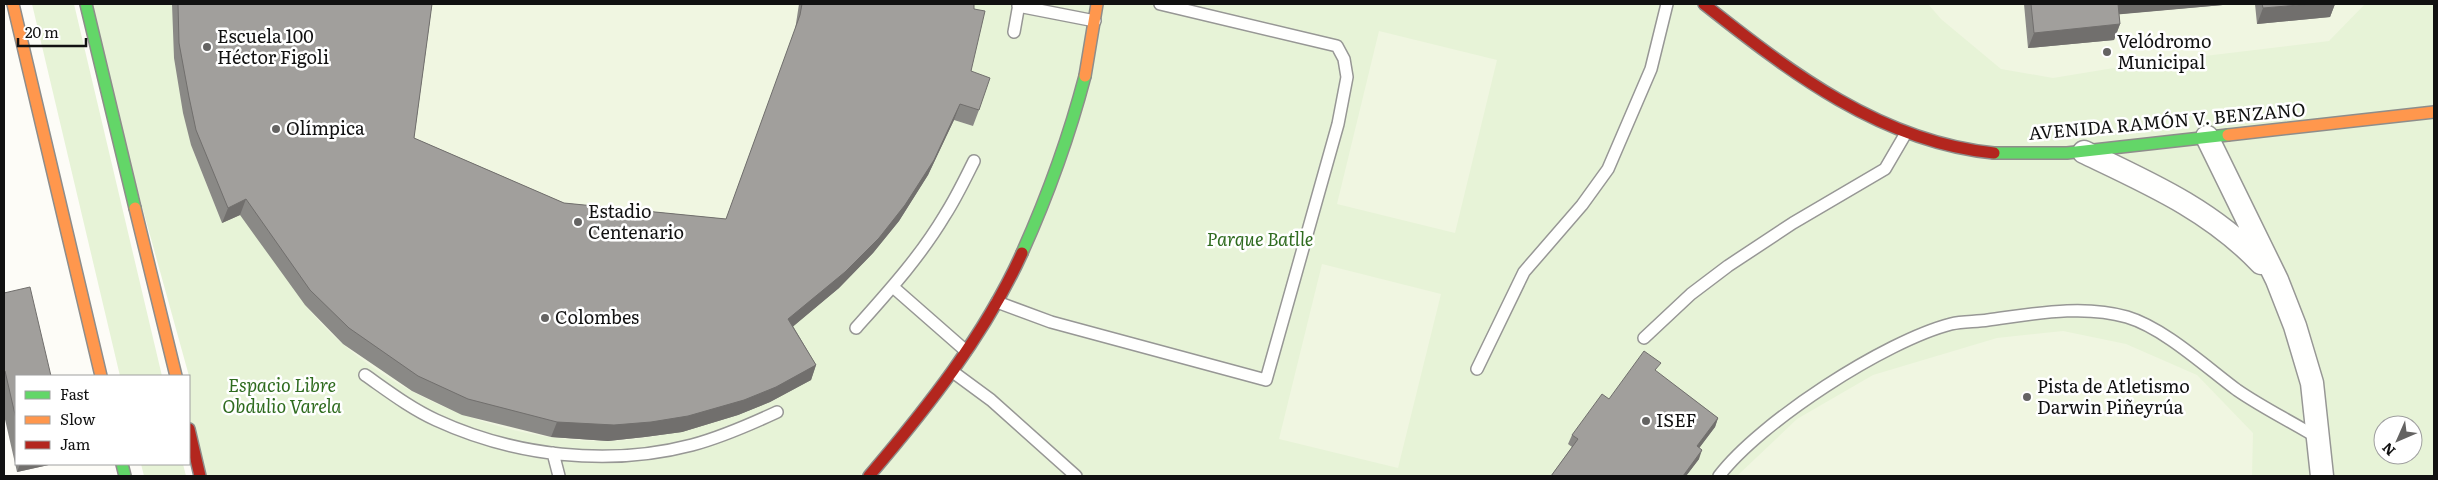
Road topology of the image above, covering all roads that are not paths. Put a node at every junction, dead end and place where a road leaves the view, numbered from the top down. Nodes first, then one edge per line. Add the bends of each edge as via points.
1 (12, 4) edge
2 (86, 4) edge
3 (1097, 4) edge
4 (1160, 4) edge
5 (1668, 4) edge
6 (1704, 4) edge
7 (1018, 5) edge
8 (1095, 20) junction
9 (1014, 32) dead end
10 (2434, 112) edge
11 (1906, 133) junction
12 (2208, 137) junction
13 (2084, 152) junction
14 (974, 161) dead end
15 (2277, 280) junction
16 (893, 287) junction
17 (997, 302) junction
18 (856, 328) dead end
19 (1644, 338) dead end
20 (967, 352) junction
21 (1477, 369) dead end
22 (953, 372) junction
23 (101, 375) edge
24 (176, 375) edge
25 (365, 375) dead end
26 (777, 412) dead end
27 (190, 433) edge
28 (2318, 438) junction
29 (553, 453) junction
30 (200, 476) edge
31 (559, 476) edge
32 (869, 476) edge
33 (1076, 476) edge
34 (1719, 476) edge
35 (2322, 476) edge

1 - 23 street
2 - 24 street
3 - 8 street
4 - 17 lane via 1337,46 1344,59 1347,77 1338,124 1266,380 1051,322
5 - 21 lane via 1651,69 1608,169 1582,205 1524,272
6 - 11 street, AVENIDA RAMÓN V. BENZANO via 1779,63 1826,94 1869,119
7 - 8 lane
7 - 9 lane
8 - 17 street via 1074,119 1050,191 1015,271
10 - 12 street, AVENIDA RAMÓN V. BENZANO
11 - 13 street, AVENIDA RAMÓN V. BENZANO via 1972,150 2020,154
11 - 19 lane via 1885,169 1728,266 1691,294
12 - 13 street, AVENIDA RAMÓN V. BENZANO
12 - 15 street
13 - 15 street via 2201,211 2242,243
14 - 16 lane via 945,215
15 - 28 street via 2312,383
16 - 18 lane
16 - 20 lane
17 - 20 street
20 - 22 street
22 - 32 street via 908,433
22 - 33 lane via 991,400
25 - 29 lane via 398,399 472,435
26 - 29 lane via 735,431 645,454
27 - 30 street
28 - 34 lane via 2240,391 2153,328 2127,317 2094,312 2050,312 1952,324 1885,352 1791,411 1754,441
28 - 35 street
29 - 31 lane

